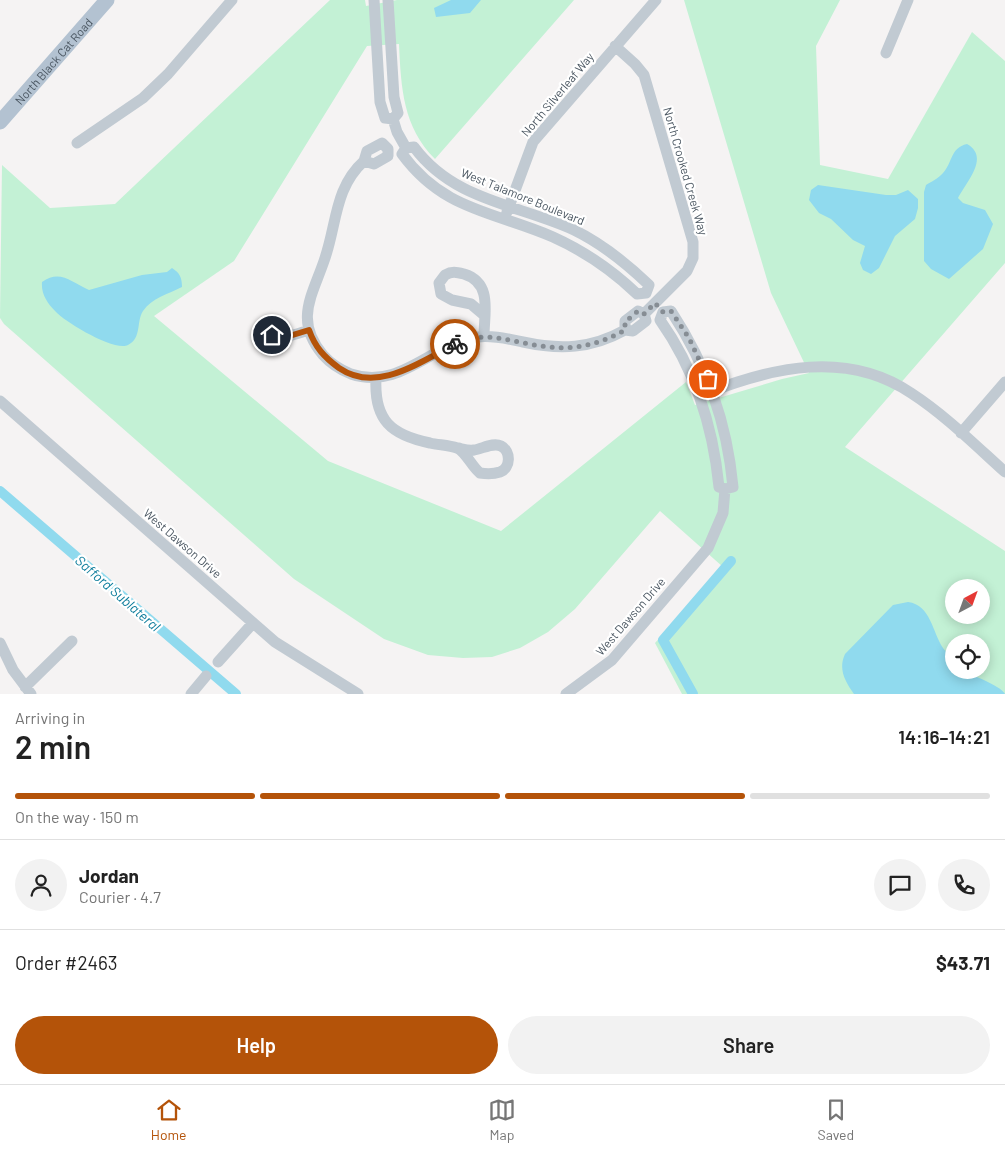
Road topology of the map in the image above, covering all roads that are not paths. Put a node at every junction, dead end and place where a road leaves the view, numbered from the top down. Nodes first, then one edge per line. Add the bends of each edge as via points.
1 (107, 0) edge
2 (232, 0) edge
3 (374, 0) edge
4 (388, 0) edge
5 (656, 0) edge
6 (908, 0) edge
7 (615, 46) junction
8 (886, 53) dead end
9 (2, 114) edge
10 (393, 119) junction
11 (77, 142) dead end
12 (404, 144) junction
13 (509, 206) junction
14 (504, 220) junction
15 (646, 293) junction
16 (659, 307) junction
17 (484, 315) junction
18 (261, 325) dead end
19 (309, 330) junction
20 (484, 336) junction
21 (376, 379) junction
22 (1005, 382) edge
23 (713, 391) junction
24 (700, 396) junction
25 (0, 401) edge
26 (961, 433) junction
27 (458, 448) dead end
28 (1005, 472) edge
29 (725, 489) junction
30 (708, 548) joint
31 (253, 623) junction
32 (72, 641) dead end
33 (0, 643) edge
34 (218, 662) dead end
35 (206, 676) dead end
36 (28, 690) edge
37 (191, 694) edge
38 (358, 694) edge
39 (566, 694) edge

1 - 9 main road, North Black Cat Road
2 - 11 street via 168,74 142,98
3 - 10 street, West Talamore Boulevard via 380,102 384,118
4 - 10 street, West Talamore Boulevard via 394,97 398,112
5 - 7 street, North Silverleaf Way
6 - 8 street
7 - 13 street, North Silverleaf Way via 533,142
7 - 16 street, North Crooked Creek Way via 644,75 693,242 693,258 687,271
10 - 12 street, West Talamore Boulevard
12 - 13 street, West Talamore Boulevard via 414,147 430,166 453,184
12 - 14 street, West Talamore Boulevard via 402,154 435,189 468,207
12 - 19 street via 388,148 382,144 368,151 341,193 326,255 308,301
13 - 14 street, North Silverleaf Way
13 - 15 street, West Talamore Boulevard via 576,231 606,249 649,285
14 - 15 street, West Talamore Boulevard via 568,244 611,271 637,294
15 - 16 street, West Talamore Boulevard
16 - 20 street, North Crooked Creek Way via 644,314 638,311 625,322 625,330 598,342 564,348
16 - 23 street, West Talamore Boulevard via 671,311 689,338
16 - 24 street, West Talamore Boulevard via 660,320 692,372
17 - 17 street via 486,301 480,285 469,276 455,272 444,275 439,283 441,294 471,304
17 - 20 street
18 - 19 street via 272,335 286,337
19 - 21 street via 315,345 328,360 344,371
20 - 21 street via 466,338 399,372
21 - 27 street via 375,398 385,423 414,440
22 - 26 street
23 - 24 street
23 - 26 street via 799,366 849,368 874,374 901,386
23 - 29 street, West Talamore Boulevard via 724,423 732,475 733,487
24 - 29 street, West Talamore Boulevard via 719,487
25 - 31 street, West Dawson Drive
26 - 28 street
29 - 30 street, West Talamore Boulevard via 723,513
30 - 39 street, West Dawson Drive via 612,660
31 - 34 street
31 - 38 street, West Dawson Drive via 275,642
32 - 36 street
33 - 36 street via 13,670
35 - 37 street

